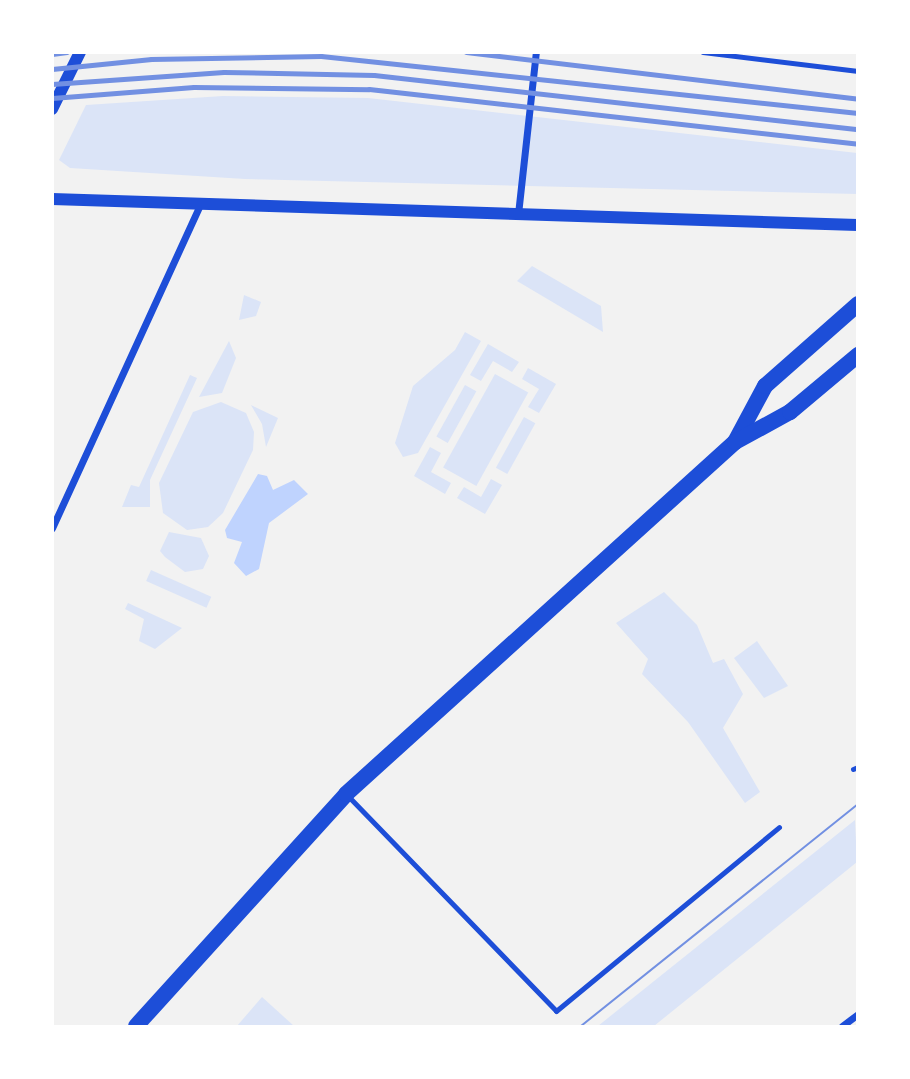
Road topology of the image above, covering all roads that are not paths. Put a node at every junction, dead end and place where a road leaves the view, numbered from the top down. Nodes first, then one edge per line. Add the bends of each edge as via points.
1 (80, 52) edge
2 (537, 52) edge
3 (52, 109) edge
4 (52, 199) edge
5 (200, 205) junction
6 (518, 214) junction
7 (858, 225) edge
8 (858, 304) edge
9 (858, 355) edge
10 (735, 442) junction
11 (52, 528) edge
12 (346, 794) junction
13 (779, 827) dead end
14 (858, 1014) edge
15 (136, 1027) edge
16 (842, 1027) edge

1 - 3 street
2 - 6 street
4 - 5 street
5 - 6 street
5 - 11 street
6 - 7 street
8 - 10 main road via 765,386
9 - 10 main road via 790,412
10 - 12 main road
12 - 13 lane via 556,1011
12 - 15 main road
14 - 16 street

